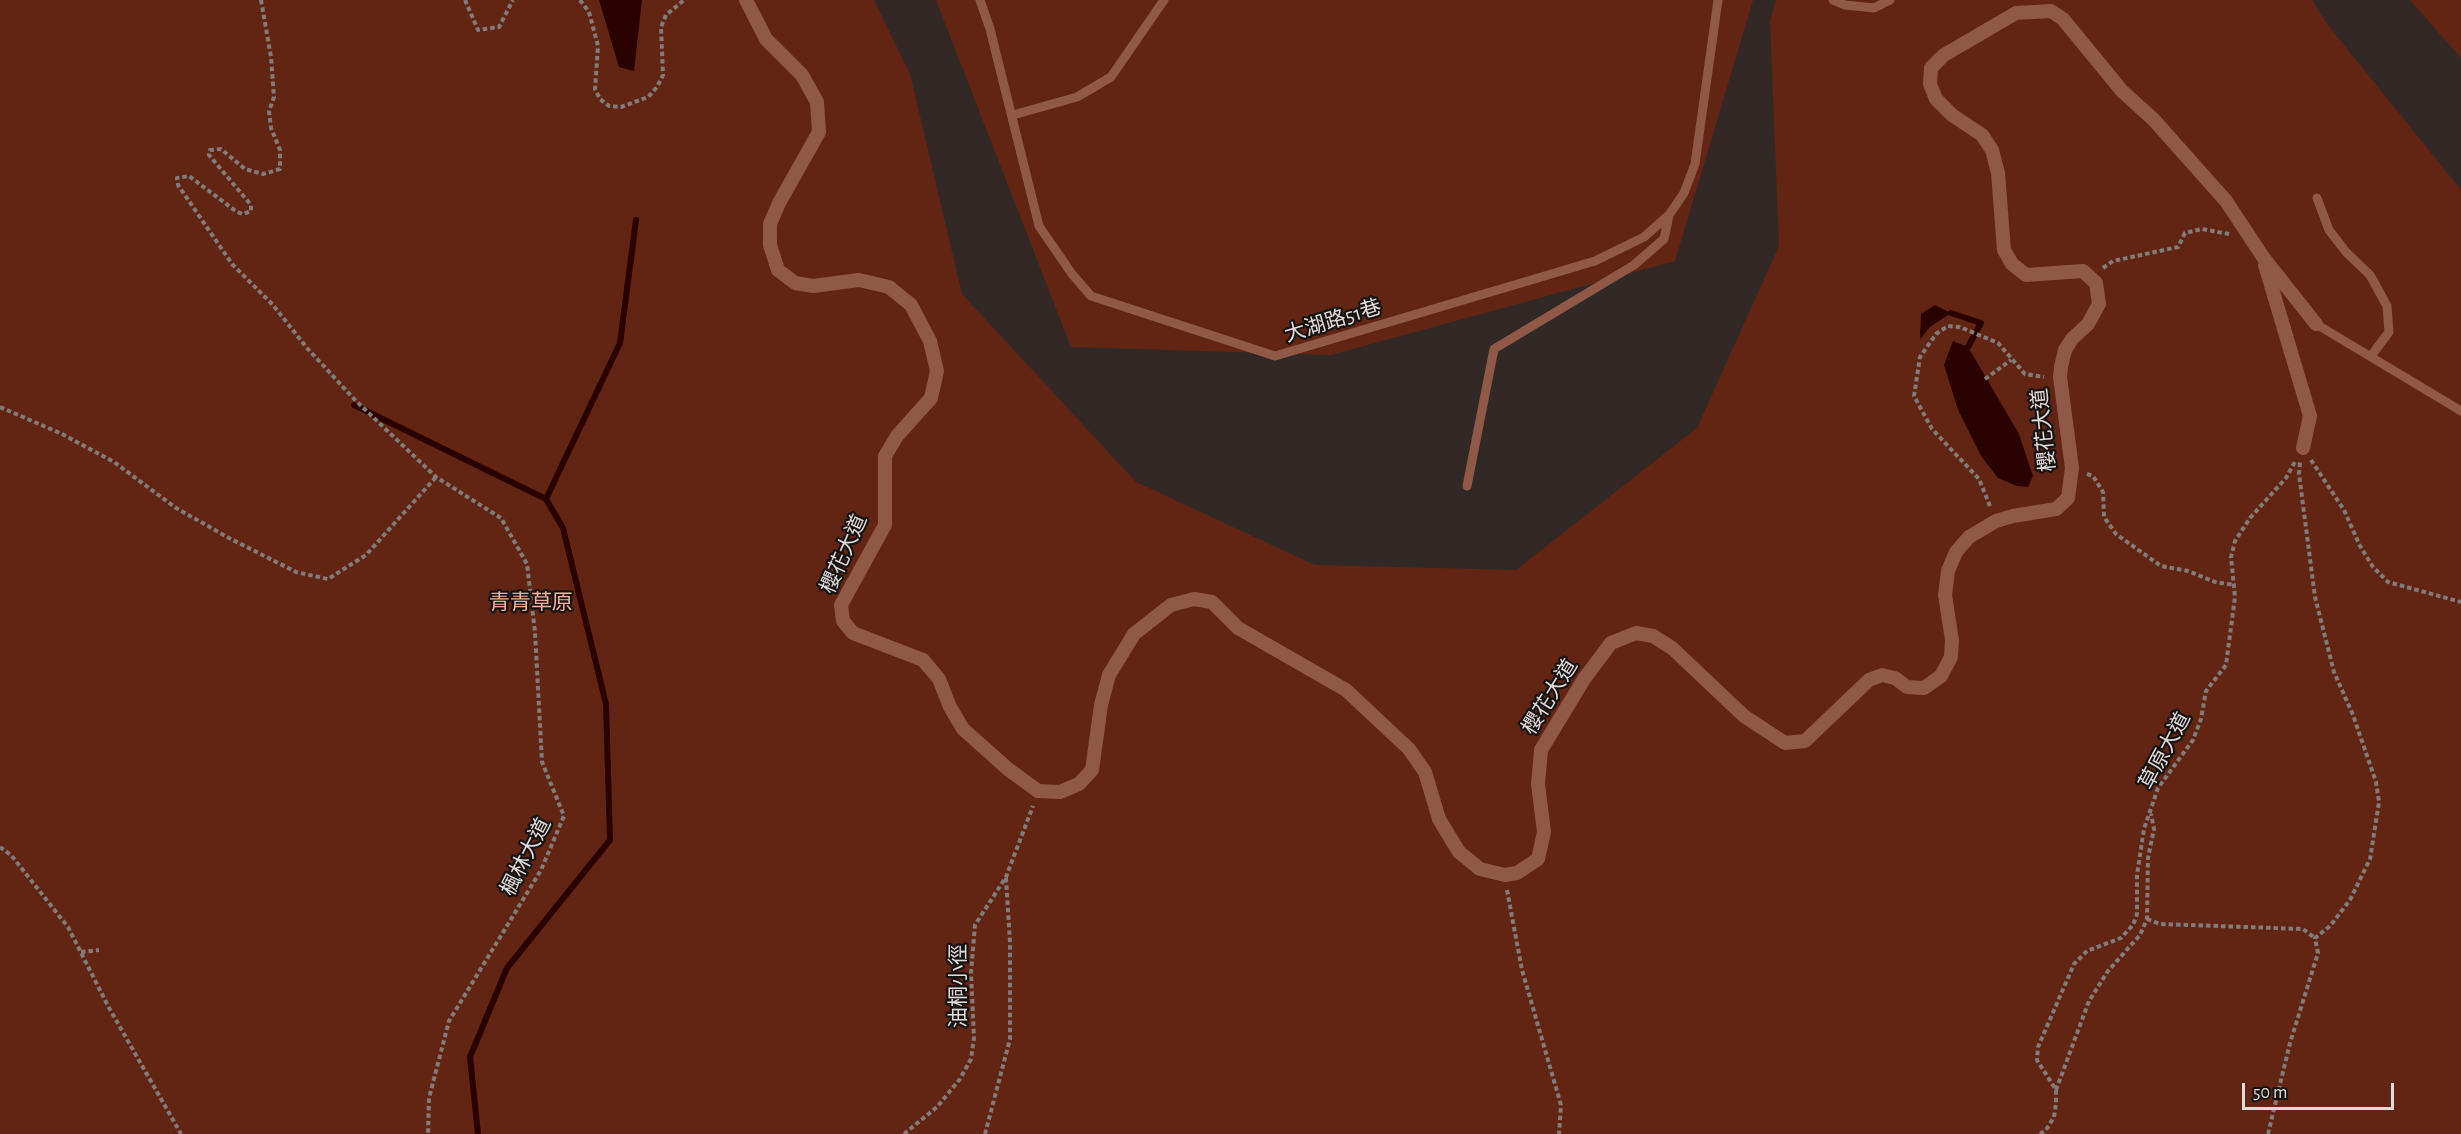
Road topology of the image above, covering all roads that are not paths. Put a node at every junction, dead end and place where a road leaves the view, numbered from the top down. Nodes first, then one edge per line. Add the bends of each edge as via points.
1 (746, 0) edge
2 (980, 0) edge
3 (1164, 0) edge
4 (1718, 0) edge
5 (1833, 0) edge
6 (1890, 0) edge
7 (1013, 115) junction
8 (2317, 198) dead end
9 (1669, 215) junction
10 (2263, 257) junction
11 (2316, 324) joint
12 (2371, 356) junction
13 (2461, 411) edge
14 (2303, 448) road end
15 (1467, 486) dead end

1 - 10 street, 櫻花大道 via 766,39 802,75 817,102 819,132 770,224 770,245 778,270 795,283 813,286 859,280 889,287 912,305 930,341 937,371 931,398 897,436 885,456 885,525 841,605 843,621 853,633 923,660 939,679 963,729 1038,791 1060,792 1079,784 1092,770 1108,675 1134,634 1170,605 1194,598 1212,602 1238,628 1346,690 1414,756 1425,772 1439,819 1459,852 1480,869 1505,875 1517,873 1538,859 1544,832 1538,784 1541,750 1611,643 1636,633 1653,636 1672,648 1744,716 1785,743 1805,741 1869,680 1882,675 1907,687 1924,688 1941,676 1951,657 1945,595 1948,571 1956,552 1969,537 1996,521 2056,509 2068,498 2072,468 2060,377 2065,350 2088,324 2099,304 2096,283 2084,271 2026,275 2012,264 2004,250 1998,173 1992,150 1982,135 1936,99 1930,84 1931,68 1944,55 2016,13 2051,11 2226,201
2 - 7 lane, 大湖路51巷
3 - 7 lane via 1111,77 1077,98
4 - 9 lane, 大湖路51巷 via 1695,164 1684,193
5 - 6 lane via 1874,8
7 - 9 lane, 大湖路51巷 via 1040,226 1091,296 1275,356 1595,261 1644,237
8 - 12 lane via 2329,230 2370,275 2387,306 2389,332
9 - 15 lane via 1664,239 1634,265 1494,349
10 - 11 street
10 - 14 street via 2310,416
11 - 12 lane
12 - 13 lane

